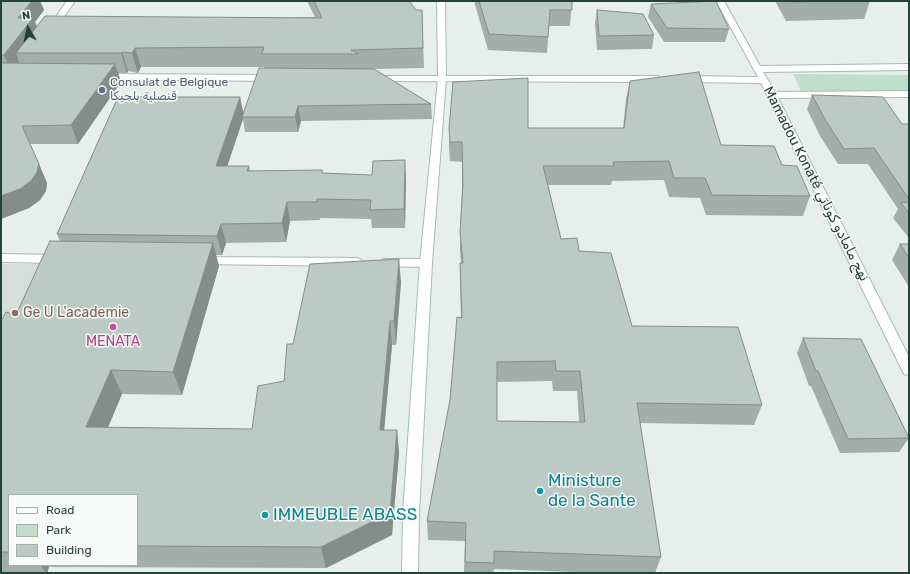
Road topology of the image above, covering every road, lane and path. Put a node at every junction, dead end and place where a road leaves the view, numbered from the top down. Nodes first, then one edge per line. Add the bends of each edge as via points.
1 (71, 1) edge
2 (442, 1) edge
3 (720, 1) edge
4 (46, 35) edge
5 (909, 67) edge
6 (758, 69) junction
7 (94, 77) edge
8 (284, 78) edge
9 (363, 78) edge
10 (442, 79) junction
11 (764, 80) junction
12 (909, 94) edge
13 (772, 95) junction
14 (1, 258) edge
15 (71, 259) edge
16 (188, 260) edge
17 (426, 263) junction
18 (909, 370) edge
19 (409, 572) edge

1 - 4 street
2 - 10 street
3 - 6 street, Mamadou Konaté نهج مامادو كوناتي
5 - 6 street
6 - 11 street, Mamadou Konaté نهج مامادو كوناتي
7 - 8 street
9 - 10 street
10 - 11 street
10 - 17 street
11 - 13 street, Mamadou Konaté نهج مامادو كوناتي
12 - 13 street
13 - 18 street, Mamadou Konaté نهج مامادو كوناتي
14 - 15 street
16 - 17 street
17 - 19 street

